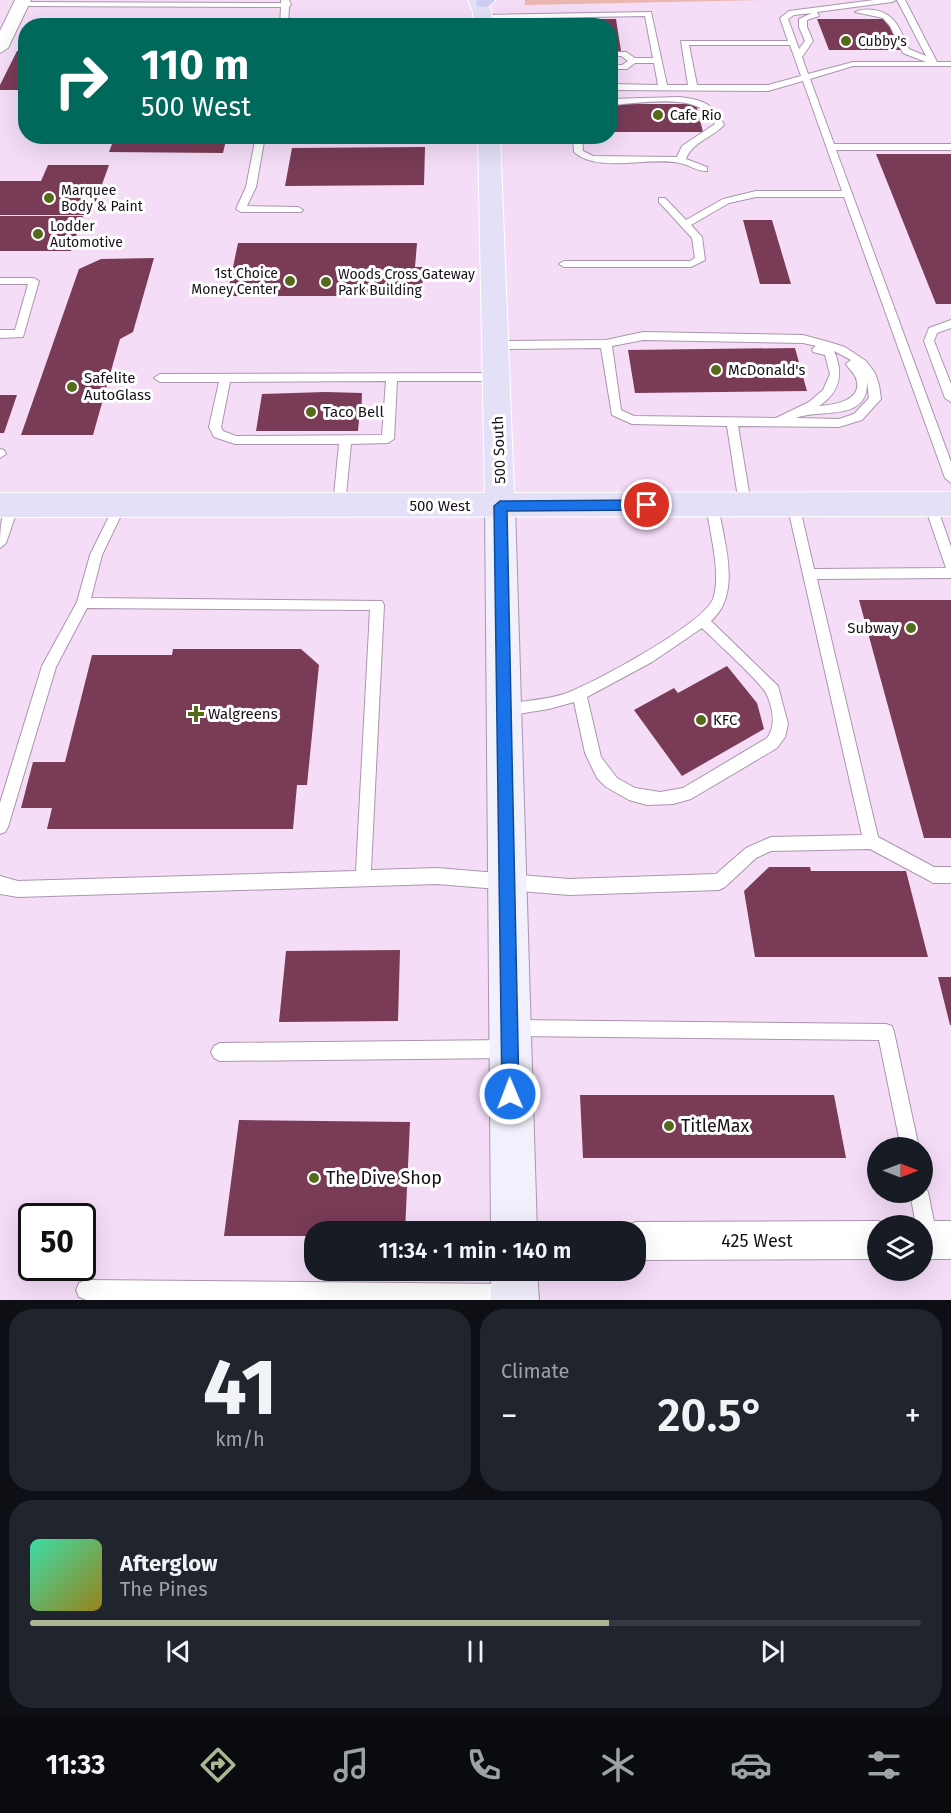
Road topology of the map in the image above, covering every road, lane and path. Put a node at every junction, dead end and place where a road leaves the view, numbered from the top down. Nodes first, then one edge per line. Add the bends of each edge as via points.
1 (892, 0) edge
2 (901, 0) edge
3 (23, 2) edge
4 (286, 3) edge
5 (483, 8) edge
6 (285, 18) edge
7 (527, 18) edge
8 (570, 18) edge
9 (793, 43) junction
10 (0, 48) edge
11 (618, 54) edge
12 (798, 58) junction
13 (633, 60) junction
14 (657, 60) junction
15 (933, 62) junction
16 (951, 64) edge
17 (618, 67) edge
18 (805, 76) junction
19 (618, 87) edge
20 (663, 87) junction
21 (693, 88) junction
22 (618, 102) edge
23 (259, 144) edge
24 (489, 144) edge
25 (578, 144) edge
26 (832, 147) junction
27 (951, 147) edge
28 (681, 160) junction
29 (704, 169) dead end
30 (849, 194) junction
31 (662, 200) dead end
32 (298, 210) dead end
33 (685, 225) junction
34 (564, 264) dead end
35 (0, 281) edge
36 (951, 324) edge
37 (0, 334) edge
38 (693, 337) junction
39 (606, 344) junction
40 (496, 345) junction
41 (830, 353) junction
42 (392, 377) junction
43 (496, 377) junction
44 (160, 378) dead end
45 (225, 378) junction
46 (951, 398) edge
47 (802, 410) junction
48 (732, 422) junction
49 (778, 422) junction
50 (345, 440) junction
51 (951, 478) edge
52 (712, 504) junction
53 (745, 504) junction
54 (793, 504) junction
55 (941, 504) edge
56 (7, 505) edge
57 (120, 505) junction
58 (339, 506) junction
59 (500, 506) junction
60 (0, 543) edge
61 (951, 566) edge
62 (951, 573) edge
63 (810, 574) junction
64 (83, 603) junction
65 (702, 620) junction
66 (580, 694) junction
67 (503, 710) junction
68 (0, 827) edge
69 (871, 842) junction
70 (951, 875) edge
71 (363, 878) junction
72 (507, 880) junction
73 (0, 884) edge
74 (509, 1038) junction
75 (220, 1052) dead end
76 (908, 1137) edge
77 (922, 1203) edge
78 (514, 1221) edge
79 (867, 1240) edge
80 (934, 1240) edge
81 (646, 1241) edge
82 (515, 1288) edge
83 (87, 1290) dead end

1 - 9 lane via 792,13 784,18
2 - 15 lane
3 - 4 lane
3 - 10 street
4 - 6 lane
5 - 7 lane
8 - 14 lane via 581,14 648,14
9 - 12 lane
9 - 21 lane via 684,43
11 - 13 lane
12 - 15 lane via 808,41 803,19 869,11 889,16 906,51
12 - 18 lane
13 - 14 lane
13 - 17 lane
14 - 20 lane
15 - 16 lane
15 - 18 lane via 853,64
18 - 21 lane via 768,88
18 - 26 lane
19 - 20 lane
20 - 21 lane
22 - 28 lane via 696,101 713,112 720,125 685,148
23 - 32 lane via 251,187 241,209
24 - 40 main road, 500 South
25 - 28 lane via 579,152 591,159
26 - 27 lane
26 - 30 lane
28 - 29 lane
30 - 33 lane via 756,194 726,201
30 - 51 lane
31 - 33 lane
33 - 34 lane via 697,237 700,260 691,264
35 - 37 lane via 34,281 19,334
36 - 46 lane via 933,331 929,340
38 - 39 lane via 643,336
38 - 41 lane via 734,345 804,345
38 - 49 lane via 803,339 837,348 855,357 869,371 875,399 858,417 839,423
39 - 40 lane
39 - 48 lane via 616,412 632,420
40 - 43 main road, 500 South
41 - 47 lane via 835,376 829,392
41 - 47 lane via 850,363 861,376 861,392 853,402 832,410
42 - 43 lane
42 - 45 lane
42 - 50 lane via 388,440
43 - 59 main road, 500 South
44 - 45 lane
45 - 50 lane via 214,427 218,434 235,440
47 - 49 lane
48 - 49 lane
48 - 53 lane
50 - 58 lane
52 - 53 main road, 500 West
52 - 59 main road, 500 West
52 - 65 lane via 722,586 717,606
53 - 54 main road, 500 West
54 - 55 main road, 500 West
54 - 63 lane
55 - 61 lane
56 - 57 main road, 500 West
56 - 60 lane
57 - 58 main road, 500 West
57 - 64 lane via 96,555
58 - 59 main road, 500 West
59 - 67 main road, 500 South
62 - 63 lane
63 - 69 lane
64 - 68 lane via 49,666
64 - 71 lane via 377,604
65 - 66 lane via 656,652
65 - 66 lane via 773,690 782,724 776,739 763,749 673,799 629,794 602,774 594,760
66 - 67 lane
67 - 72 main road, 500 South
69 - 70 lane via 933,875
69 - 72 lane via 771,844 751,853 719,882 568,887
71 - 72 lane via 437,876
71 - 73 lane via 18,889
72 - 74 main road, 500 South
74 - 75 lane
74 - 76 lane via 886,1032
74 - 78 main road, 500 South
77 - 80 lane
79 - 81 street, 425 West
82 - 83 lane

